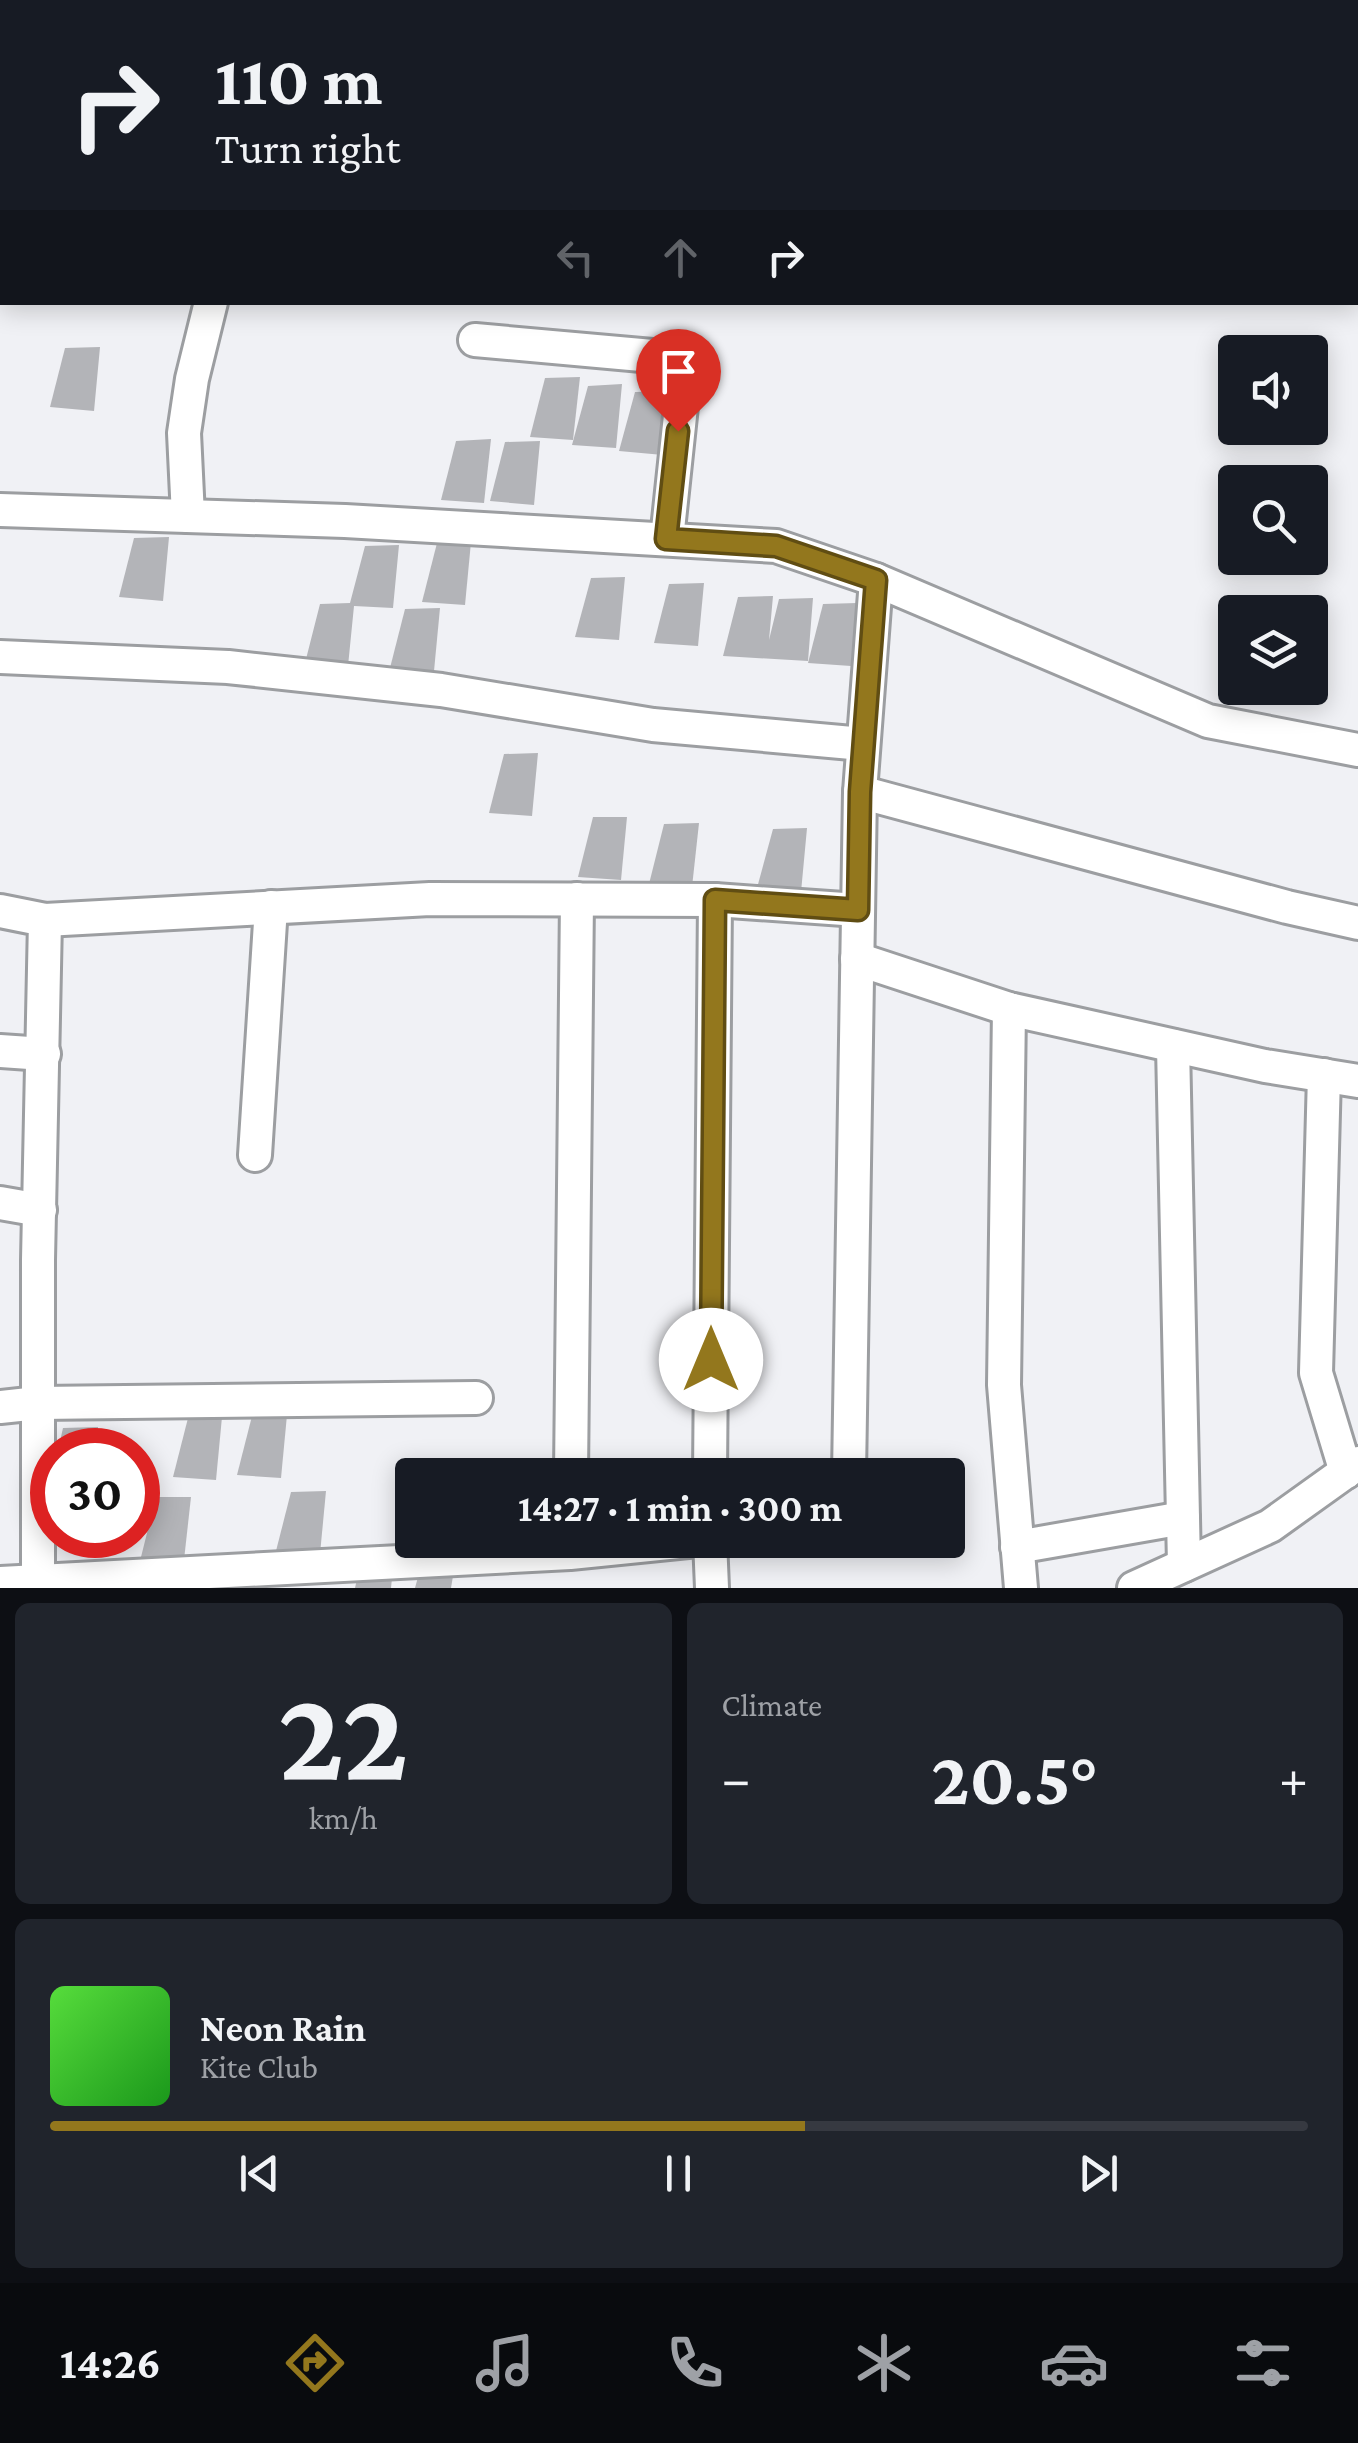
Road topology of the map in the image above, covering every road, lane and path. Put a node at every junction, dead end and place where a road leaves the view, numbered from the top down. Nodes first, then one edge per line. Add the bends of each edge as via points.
1 (210, 305) edge
2 (475, 340) dead end
3 (0, 510) edge
4 (188, 516) junction
5 (666, 539) junction
6 (876, 580) junction
7 (0, 657) edge
8 (863, 744) junction
9 (1358, 750) edge
10 (860, 792) junction
11 (576, 898) junction
12 (715, 900) junction
13 (271, 907) junction
14 (858, 910) junction
15 (0, 911) edge
16 (45, 920) junction
17 (1358, 922) edge
18 (857, 959) junction
19 (1009, 1010) junction
20 (1173, 1046) junction
21 (0, 1052) edge
22 (44, 1054) junction
23 (1324, 1075) junction
24 (1358, 1080) edge
25 (255, 1156) dead end
26 (0, 1202) edge
27 (40, 1210) junction
28 (476, 1398) dead end
29 (38, 1404) junction
30 (0, 1407) edge
31 (571, 1458) edge
32 (710, 1458) edge
33 (850, 1458) edge
34 (1352, 1467) edge
35 (1183, 1518) junction
36 (1017, 1547) junction
37 (406, 1558) edge
38 (711, 1558) edge
39 (1184, 1565) junction
40 (0, 1583) edge
41 (38, 1585) edge
42 (712, 1588) edge
43 (1020, 1588) edge
44 (1134, 1588) edge

1 - 4 street via 184,433
2 - 5 street via 686,358
3 - 4 street
4 - 5 street
5 - 6 street via 776,546
6 - 8 street
6 - 9 street via 1208,721
7 - 8 street via 228,667 441,690 653,724
8 - 10 street
10 - 14 street
10 - 17 street
11 - 12 street
11 - 13 street
11 - 31 street
12 - 14 street
12 - 32 street
13 - 16 street
13 - 25 street
14 - 18 street
15 - 16 street
16 - 22 street
18 - 19 street
18 - 33 street
19 - 20 street
19 - 36 street via 1004,1385
20 - 23 street
20 - 35 street
21 - 22 street
22 - 27 street
23 - 24 street
23 - 34 street via 1316,1373
26 - 27 street
27 - 29 street
28 - 29 street
29 - 30 street
29 - 41 street
34 - 39 street via 1270,1526
35 - 36 street
35 - 39 street
36 - 43 street
37 - 41 street
38 - 42 street
39 - 44 street
40 - 41 street

